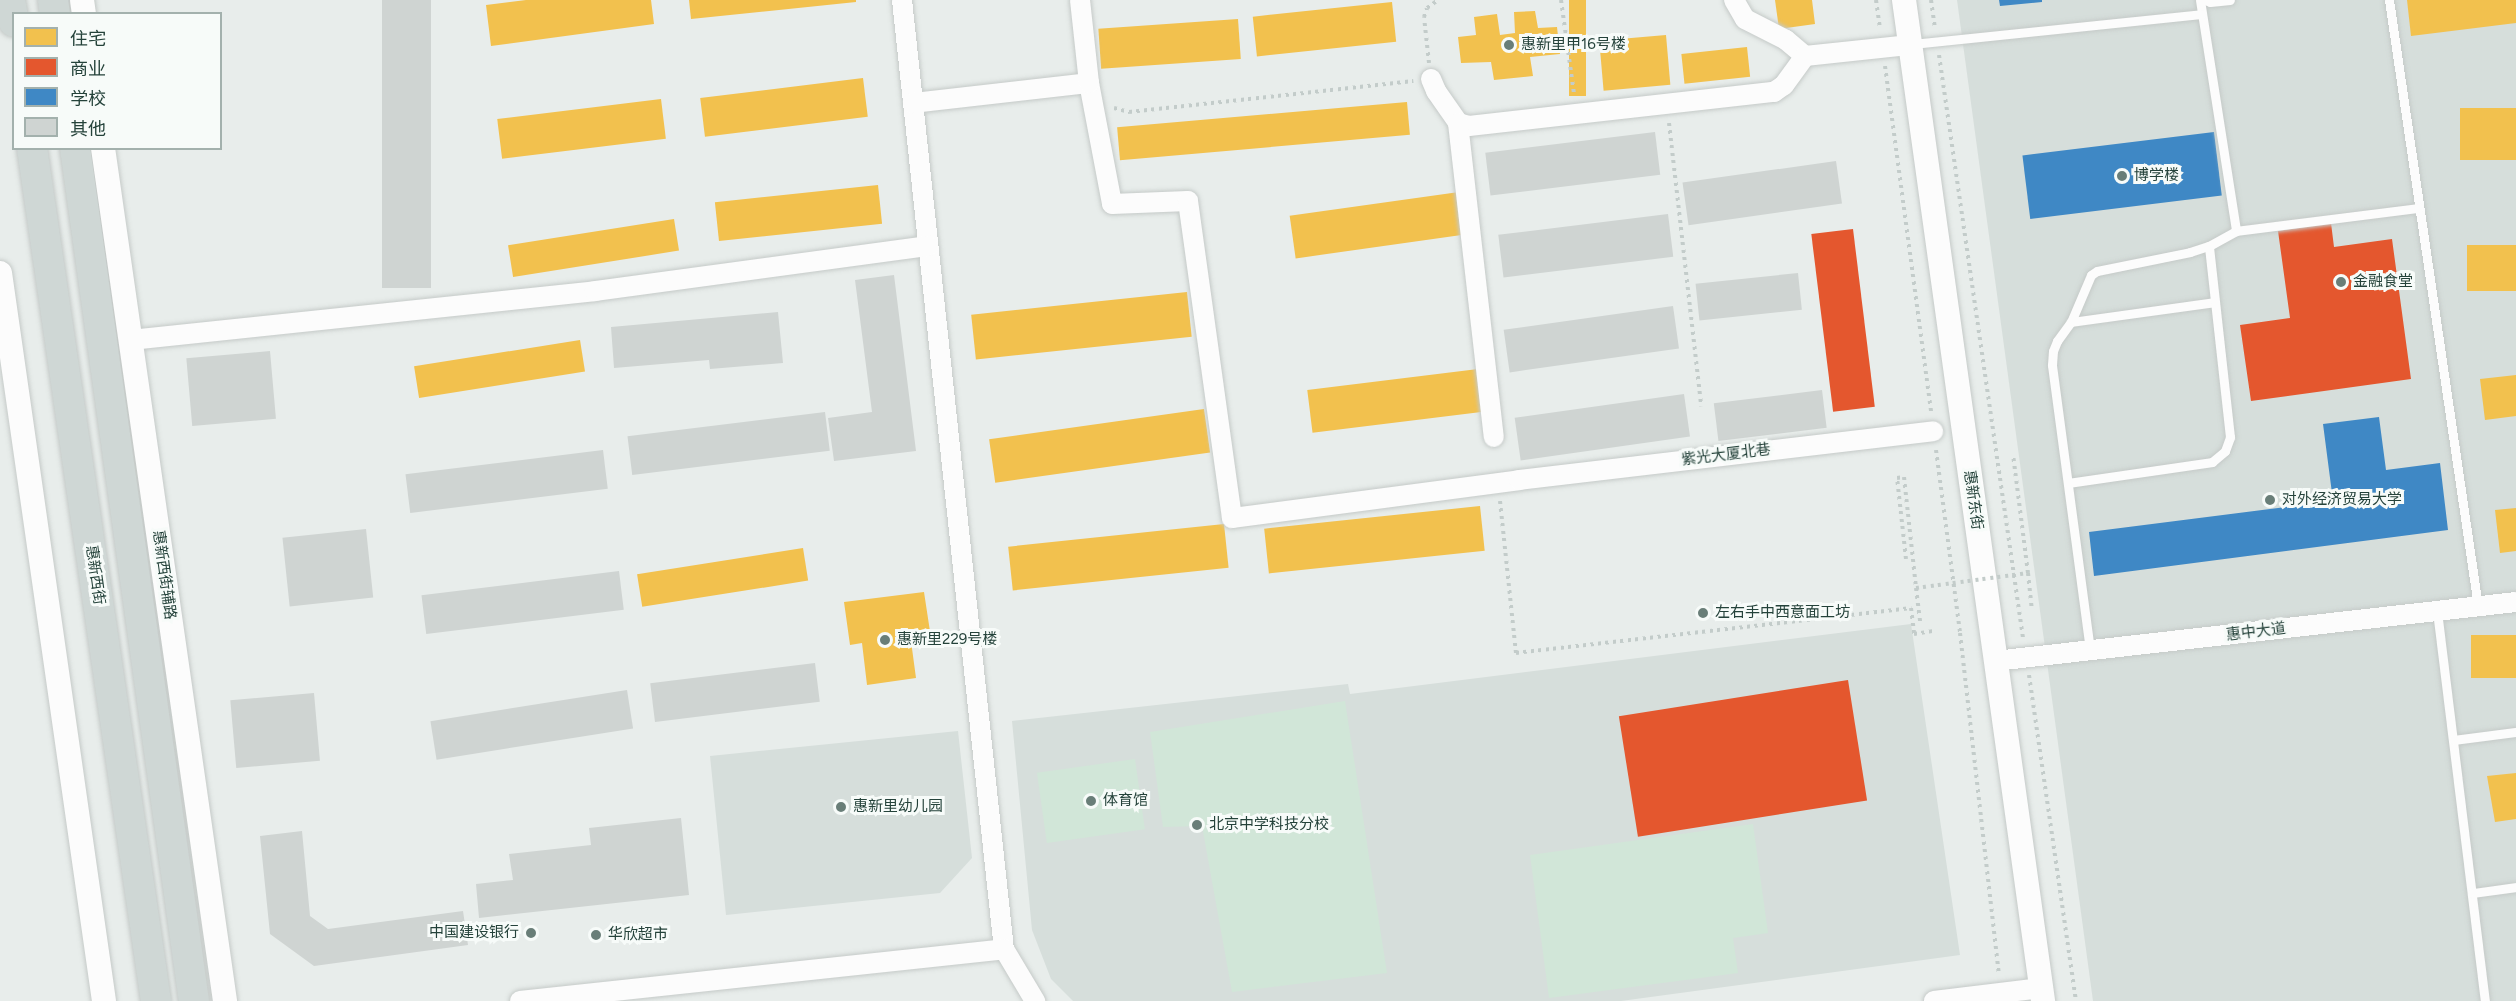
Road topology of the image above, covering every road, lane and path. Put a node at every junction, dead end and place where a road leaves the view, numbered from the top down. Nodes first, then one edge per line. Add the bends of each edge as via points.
1 (902, 0) edge
2 (1080, 0) edge
3 (1438, 0) edge
4 (1561, 0) edge
5 (1734, 0) edge
6 (1876, 0) edge
7 (1904, 0) edge
8 (1931, 0) edge
9 (2200, 0) edge
10 (2205, 0) edge
11 (2230, 0) edge
12 (2389, 0) edge
13 (2201, 14) junction
14 (1937, 41) junction
15 (1910, 45) junction
16 (1882, 47) junction
17 (1805, 56) junction
18 (1431, 79) junction
19 (1089, 83) junction
20 (913, 103) junction
21 (1667, 104) junction
22 (1587, 113) junction
23 (1458, 123) junction
24 (32, 150) edge
25 (75, 150) edge
26 (103, 150) edge
27 (2419, 208) junction
28 (2236, 231) junction
29 (928, 246) junction
30 (2209, 246) junction
31 (0, 273) edge
32 (2215, 302) junction
33 (2071, 322) junction
34 (131, 340) junction
35 (1701, 406) dead end
36 (1934, 431) junction
37 (1494, 437) dead end
38 (2013, 454) dead end
39 (1497, 482) junction
40 (2068, 483) junction
41 (1906, 559) dead end
42 (2028, 573) junction
43 (1916, 588) junction
44 (2516, 603) edge
45 (2478, 606) junction
46 (2032, 610) dead end
47 (2437, 611) junction
48 (1920, 623) dead end
49 (1934, 631) dead end
50 (2090, 651) junction
51 (2026, 657) junction
52 (1995, 662) junction
53 (2516, 732) edge
54 (2454, 740) junction
55 (2516, 887) edge
56 (2473, 893) junction
57 (1004, 949) junction
58 (2001, 993) junction
59 (2042, 994) edge
60 (104, 1001) edge
61 (156, 1001) edge
62 (194, 1001) edge
63 (225, 1001) edge
64 (520, 1001) edge
65 (1035, 1001) edge
66 (1934, 1001) edge
67 (2076, 1001) edge
68 (2485, 1001) edge

1 - 20 street
2 - 19 street
3 - 18 path via 1427,8 1424,17
4 - 22 path via 1575,96
5 - 17 street via 1745,19 1786,40
6 - 16 path
7 - 15 street, 惠新东街
8 - 14 path
9 - 13 lane
10 - 11 lane
12 - 27 lane
13 - 14 lane
13 - 28 lane
14 - 15 lane
14 - 51 path
15 - 16 street
15 - 52 street, 惠新东街
16 - 17 street
16 - 36 path
17 - 21 street via 1784,86 1774,92
18 - 19 path via 1130,112 1097,99
18 - 23 street
19 - 20 street
19 - 39 street, 紫光大厦北巷 via 1112,204 1188,201 1232,518
20 - 29 street
21 - 22 street
21 - 35 path
22 - 23 street via 1469,126
23 - 37 street
24 - 61 main road, 惠新西街
25 - 62 main road
26 - 34 street, 惠新西街辅路
27 - 28 lane
27 - 45 lane
28 - 30 lane
29 - 34 street via 595,291
29 - 57 street
30 - 32 lane
30 - 33 lane via 2097,271 2087,282
31 - 60 street
32 - 33 lane
32 - 40 lane via 2230,437 2225,451 2212,462
33 - 40 lane via 2057,341 2052,365
34 - 63 street, 惠新西街辅路
36 - 39 street, 紫光大厦北巷
36 - 58 path
38 - 42 path, bridge
39 - 49 path via 1516,653 1911,608 1914,634
40 - 50 lane
41 - 43 path, bridge via 1897,477 1904,477
42 - 43 path, bridge
42 - 46 path
43 - 48 path
44 - 45 street, 惠中大道
45 - 47 street, 惠中大道
47 - 50 street, 惠中大道
47 - 54 lane
50 - 51 street, 惠中大道
51 - 52 street, 惠中大道
51 - 67 path
52 - 59 street, 惠新东街
53 - 54 lane
54 - 56 lane
55 - 56 lane
56 - 68 lane
57 - 64 street
57 - 65 street
58 - 59 street
58 - 66 street

